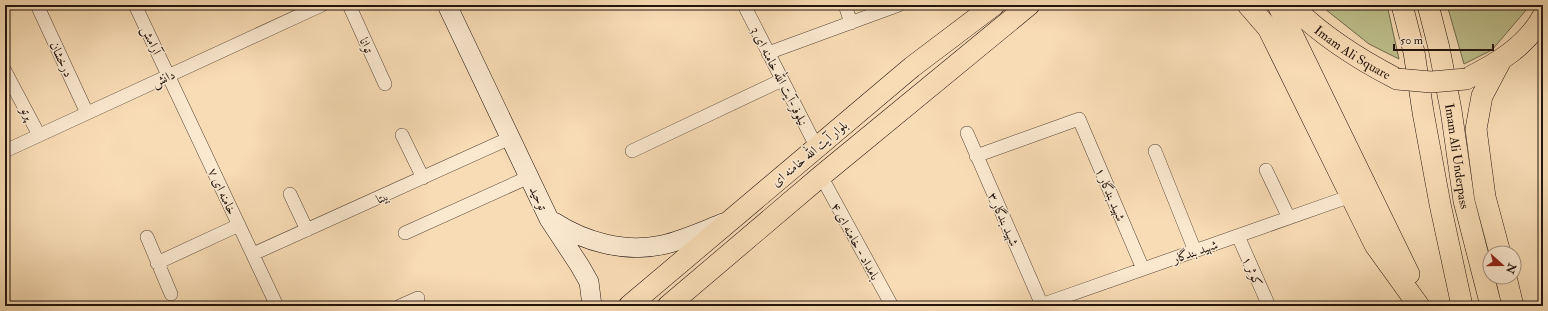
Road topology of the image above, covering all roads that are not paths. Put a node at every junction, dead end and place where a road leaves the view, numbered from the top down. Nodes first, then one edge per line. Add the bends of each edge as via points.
1 (37, 5) edge
2 (135, 5) edge
3 (322, 5) edge
4 (349, 5) edge
5 (744, 5) edge
6 (845, 5) edge
7 (994, 5) edge
8 (1248, 5) edge
9 (1278, 5) edge
10 (1291, 5) edge
11 (1402, 5) edge
12 (1428, 5) edge
13 (449, 6) edge
14 (899, 6) edge
15 (1027, 7) edge
16 (1543, 16) edge
17 (851, 23) junction
18 (1543, 32) edge
19 (1523, 44) junction
20 (768, 53) junction
21 (1501, 60) junction
22 (5, 71) edge
23 (168, 76) junction
24 (782, 80) junction
25 (385, 84) dead end
26 (1319, 92) junction
27 (87, 113) junction
28 (1316, 125) junction
29 (967, 134) dead end
30 (39, 135) junction
31 (402, 135) dead end
32 (510, 138) junction
33 (816, 146) junction
34 (5, 151) edge
35 (632, 151) dead end
36 (1155, 151) dead end
37 (976, 156) junction
38 (1266, 170) dead end
39 (821, 176) junction
40 (529, 177) junction
41 (423, 178) junction
42 (290, 194) dead end
43 (1351, 196) junction
44 (1289, 218) junction
45 (549, 219) junction
46 (728, 221) junction
47 (239, 225) junction
48 (306, 230) junction
49 (404, 233) dead end
50 (1238, 236) junction
51 (147, 237) dead end
52 (1498, 245) edge
53 (1195, 251) junction
54 (253, 254) junction
55 (157, 263) junction
56 (1144, 269) junction
57 (1508, 285) edge
58 (171, 294) dead end
59 (418, 298) dead end
60 (1040, 305) edge
61 (277, 306) edge
62 (400, 306) edge
63 (592, 306) edge
64 (629, 306) edge
65 (668, 306) edge
66 (892, 306) edge
67 (1269, 306) edge
68 (1419, 306) edge
69 (1424, 306) edge
70 (1462, 306) edge
71 (1491, 306) edge
72 (1514, 306) edge

1 - 27 street, درخشان
2 - 23 street, آرامش
3 - 23 street, دانش
4 - 25 street, توانا
5 - 20 street, نیلوفر-آیت الله خامنه ای 3
6 - 17 street
7 - 33 main road, بلوار آیت الله خامنه ای via 912,66
8 - 28 main road via 1268,28
9 - 26 main road
10 - 21 main road, Imam Ali Square, bridge via 1337,43 1368,64 1397,79 1431,82 1466,79
11 - 70 main road, Imam Ali Underpass via 1414,52 1423,112
12 - 71 main road, Imam Ali Underpass via 1451,110 1464,201
13 - 32 main road, توحید
14 - 17 street
15 - 39 main road, بلوار آیت الله خامنه ای
16 - 19 main road, Imam Ali Square
17 - 20 street
18 - 19 main road
19 - 21 main road, Imam Ali Square
20 - 24 street, نیلوفر-آیت الله خامنه ای 3
21 - 52 main road via 1482,96 1476,129 1486,197
22 - 30 street, پرتو
23 - 27 street, دانش
23 - 47 street, خامنه ای ۷
24 - 33 street, نیلوفر-آیت الله خامنه ای 3
24 - 35 street
26 - 28 main road
26 - 69 main road
27 - 30 street, دانش
28 - 43 main road
29 - 37 street, شهید بندگار ۳
30 - 34 street, دانش
31 - 41 street
32 - 40 main road, توحید
32 - 41 street, بیتا
33 - 46 main road, بلوار آیت الله خامنه ای
36 - 53 street
37 - 56 street, شهید بندگار ۱ via 1079,119
37 - 60 street, شهید بندگار ۳
38 - 44 street
39 - 65 main road, بلوار آیت الله خامنه ای
39 - 66 street, بامداد - خامنه ای ۴
40 - 45 main road, توحید
40 - 49 street
41 - 48 street, بیتا
42 - 48 street
43 - 44 street, شهید بندگار
43 - 68 main road via 1375,245
44 - 50 street, شهید بندگار
45 - 46 main road, توحید via 585,239 637,248 683,239
45 - 63 main road via 589,282
46 - 64 main road, بلوار آیت الله خامنه ای
47 - 54 street, خامنه ای ۷
47 - 55 street
48 - 54 street, بیتا
50 - 53 street, شهید بندگار
50 - 67 street, کوثر ۱
51 - 55 street
53 - 56 street, شهید بندگار
54 - 61 street, خامنه ای ۷
55 - 58 street
56 - 60 street, شهید بندگار
57 - 72 main road
59 - 62 street

